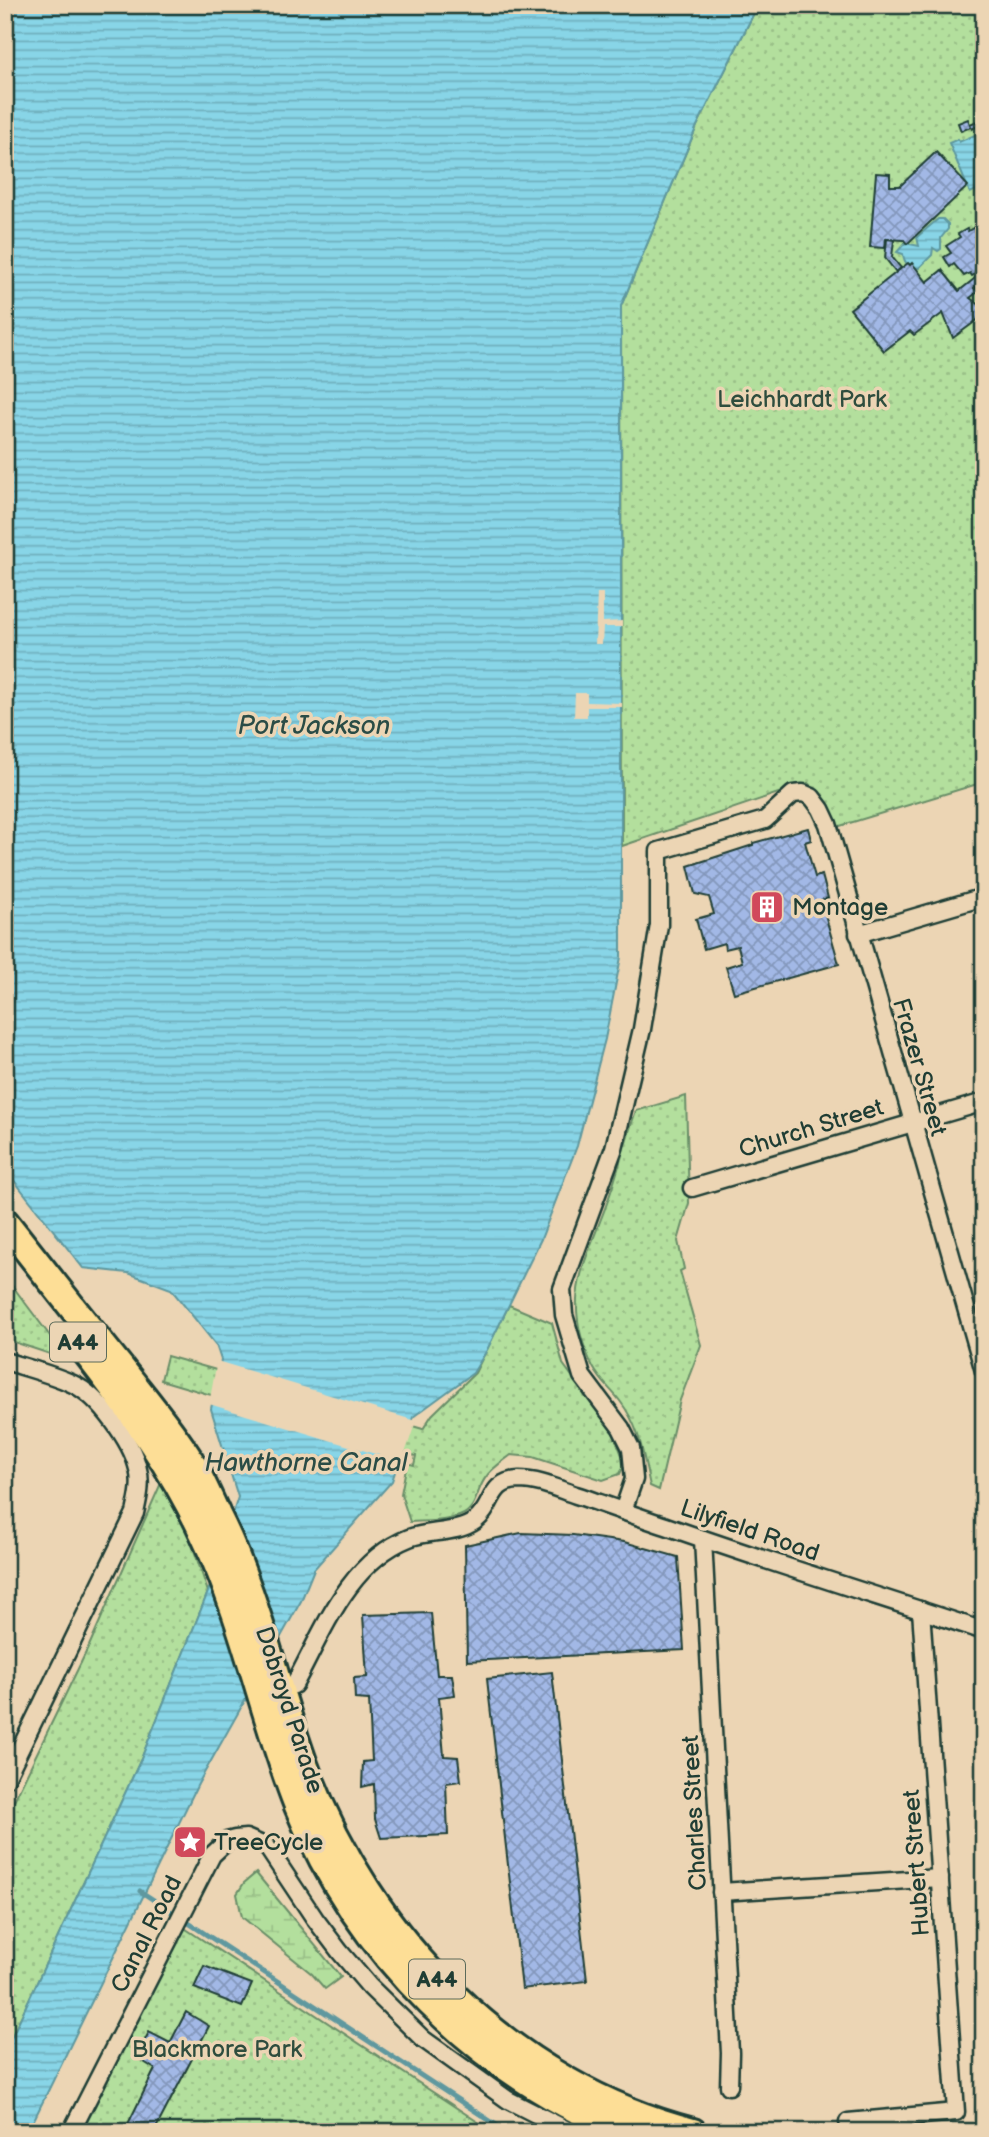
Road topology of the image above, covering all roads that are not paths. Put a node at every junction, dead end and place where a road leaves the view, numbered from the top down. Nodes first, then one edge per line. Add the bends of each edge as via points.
1 (984, 897) edge
2 (858, 934) junction
3 (984, 1102) edge
4 (912, 1122) junction
5 (692, 1188) dead end
6 (5, 1222) edge
7 (5, 1248) edge
8 (5, 1361) edge
9 (984, 1371) edge
10 (623, 1511) junction
11 (702, 1539) junction
12 (921, 1610) junction
13 (984, 1631) edge
14 (294, 1685) dead end
15 (5, 1780) edge
16 (940, 1878) junction
17 (721, 1892) junction
18 (729, 2086) dead end
19 (848, 2122) dead end
20 (71, 2132) edge
21 (571, 2132) edge
22 (628, 2132) edge
23 (693, 2132) edge

1 - 2 street
2 - 4 street, Frazer Street
2 - 10 street, Frazer Street via 828,824 812,797 803,793 793,794 765,820 659,850 659,925 642,1029 614,1148 562,1289 564,1315 582,1376 631,1448 634,1479
3 - 4 street, Church Street
4 - 5 street, Church Street
4 - 9 street, Frazer Street
6 - 23 highway, Dobroyd Parade / A44 via 191,1462 244,1571 306,1768 330,1826 392,1927 472,2014 519,2050 621,2108
7 - 22 highway, Dobroyd Parade / A44 via 93,1362 181,1488 222,1576 299,1808 324,1862 356,1914 431,2004 472,2040 520,2076
8 - 15 street via 75,1385 100,1403 138,1468 140,1490 135,1513
10 - 11 street, Lilyfield Road
10 - 14 street, Lilyfield Road via 533,1482 500,1485 475,1521 409,1538 362,1571
11 - 12 street, Lilyfield Road
11 - 17 street, Charles Street
12 - 13 street, Lilyfield Road
12 - 16 street, Hubert Street
16 - 17 street
16 - 19 street, Hubert Street via 956,2112
17 - 18 street, Charles Street
20 - 21 street, Canal Road via 212,1855 227,1841 246,1838 267,1847 340,1952 423,2039 508,2100

